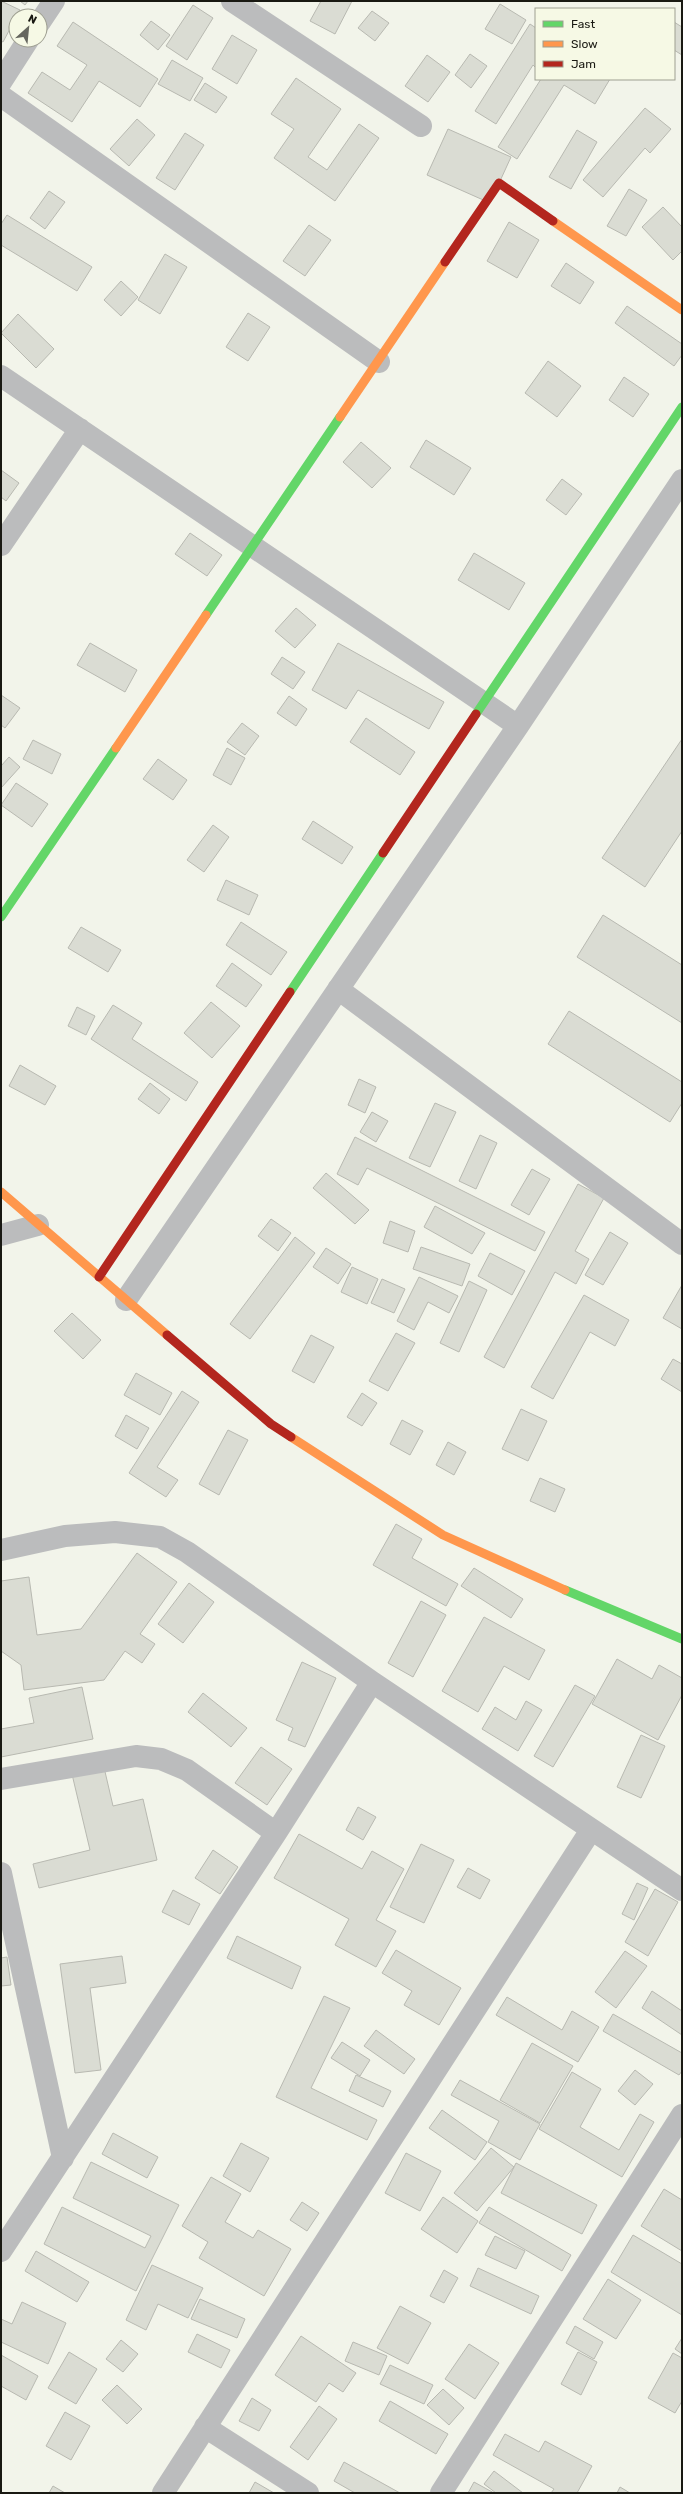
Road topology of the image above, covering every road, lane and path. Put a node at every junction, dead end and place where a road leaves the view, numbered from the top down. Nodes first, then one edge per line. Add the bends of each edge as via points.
1 (54, 1) edge
2 (232, 1) edge
3 (48, 10) edge
4 (23, 48) edge
5 (1, 82) edge
6 (1, 96) edge
7 (421, 126) dead end
8 (682, 310) edge
9 (379, 362) junction
10 (1, 376) edge
11 (682, 407) edge
12 (80, 429) junction
13 (682, 480) edge
14 (1, 545) edge
15 (253, 547) junction
16 (483, 703) junction
17 (518, 726) junction
18 (1, 918) edge
19 (338, 989) junction
20 (1, 1192) edge
21 (38, 1225) junction
22 (1, 1235) edge
23 (682, 1244) edge
24 (99, 1277) junction
25 (126, 1300) junction
26 (1, 1550) edge
27 (682, 1639) edge
28 (372, 1682) junction
29 (1, 1779) edge
30 (591, 1830) junction
31 (276, 1833) junction
32 (1, 1873) edge
33 (682, 1890) edge
34 (682, 2115) edge
35 (63, 2158) junction
36 (1, 2251) edge
37 (205, 2427) junction
38 (163, 2493) edge
39 (308, 2493) edge
40 (441, 2493) edge

1 - 3 street
2 - 7 street
4 - 5 street
6 - 9 street
8 - 9 street via 499,183
9 - 15 street
10 - 12 street
11 - 16 street
12 - 14 street
12 - 15 street
13 - 17 street
15 - 16 street
15 - 18 street
16 - 17 street
16 - 24 street
17 - 19 street
19 - 23 street
19 - 25 street
20 - 21 street
21 - 22 street
21 - 24 street
24 - 25 street
25 - 27 street via 271,1424 444,1535 526,1574
26 - 28 street via 65,1536 115,1532 160,1537 187,1552
28 - 30 street
28 - 31 street
29 - 31 street via 136,1756 162,1759 188,1770
30 - 33 street
30 - 37 street
31 - 35 street
32 - 35 street
34 - 40 street
35 - 36 street
37 - 38 street
37 - 39 street

